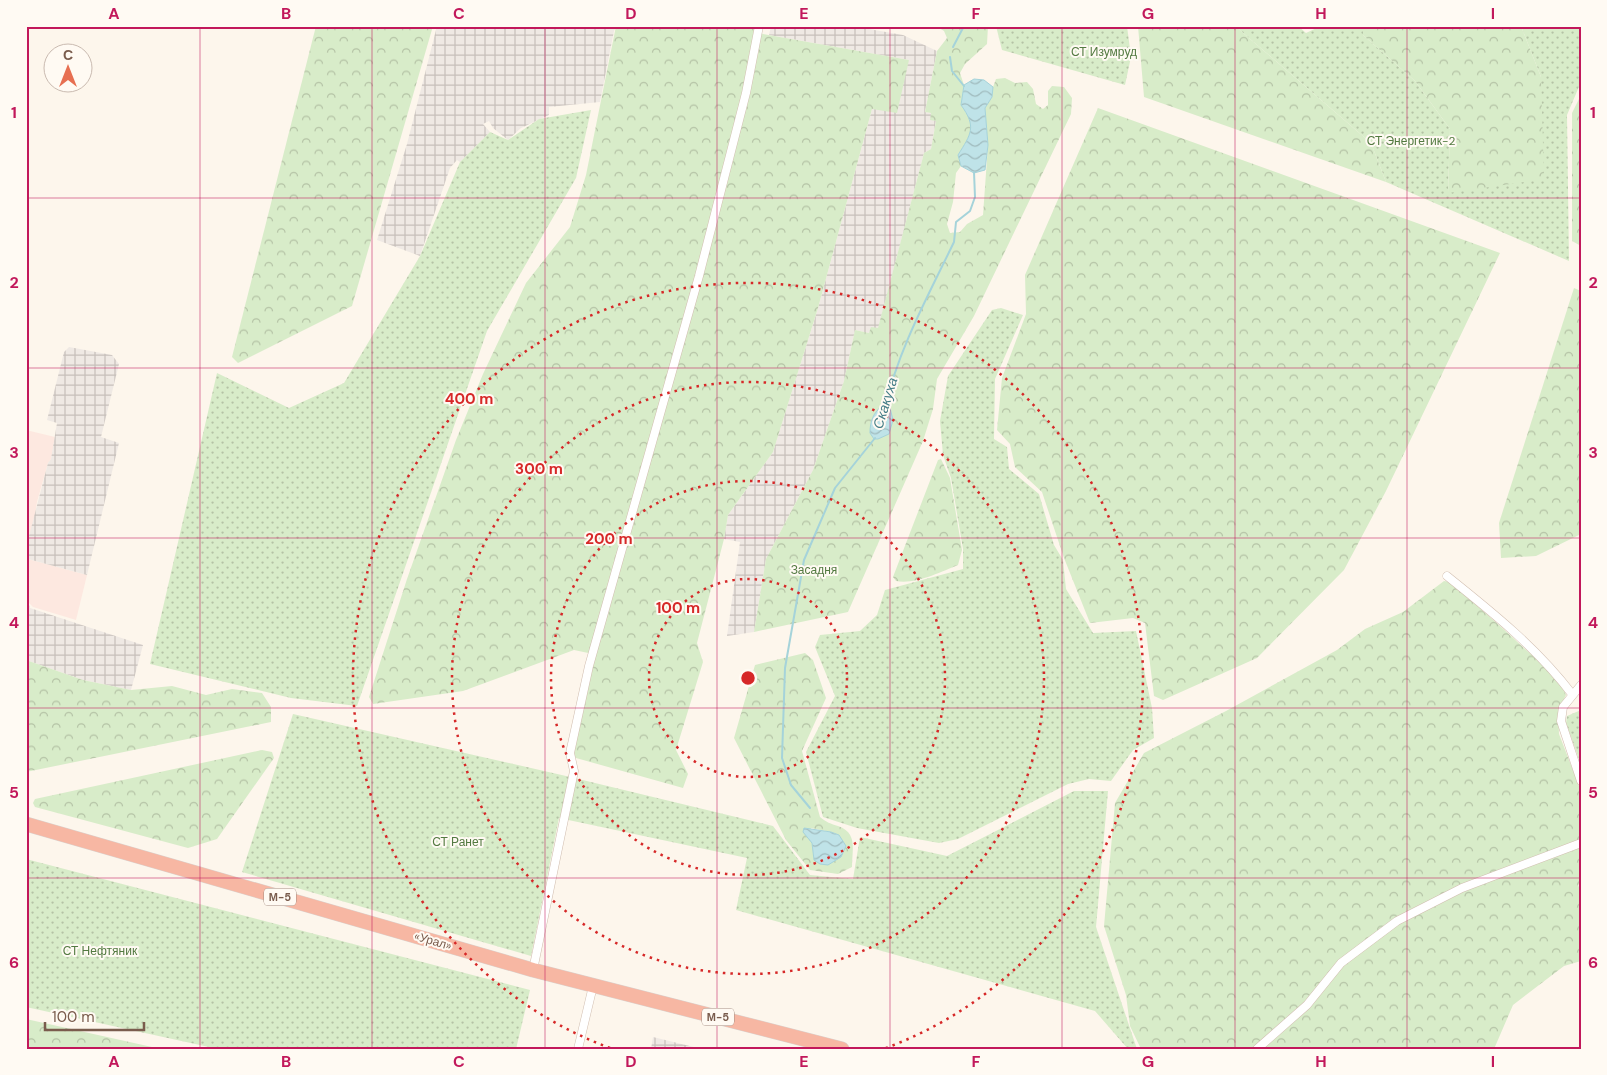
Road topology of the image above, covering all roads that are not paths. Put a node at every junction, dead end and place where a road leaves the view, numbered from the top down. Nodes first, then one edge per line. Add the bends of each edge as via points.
1 (760, 26) edge
2 (1447, 576) dead end
3 (1581, 685) edge
4 (1572, 694) junction
5 (1581, 781) edge
6 (26, 824) edge
7 (1581, 843) edge
8 (533, 970) junction
9 (593, 986) junction
10 (578, 1049) edge
11 (842, 1049) edge
12 (1257, 1049) edge

1 - 8 street via 699,276 590,666 570,753 574,771
2 - 4 street via 1514,630
3 - 4 street
4 - 5 street via 1563,707 1561,721
6 - 8 highway, «Урал» / М-5
7 - 12 street via 1462,888 1397,921 1341,963 1307,1005
8 - 9 highway, «Урал» / М-5
9 - 10 street
9 - 11 highway, «Урал» / М-5

